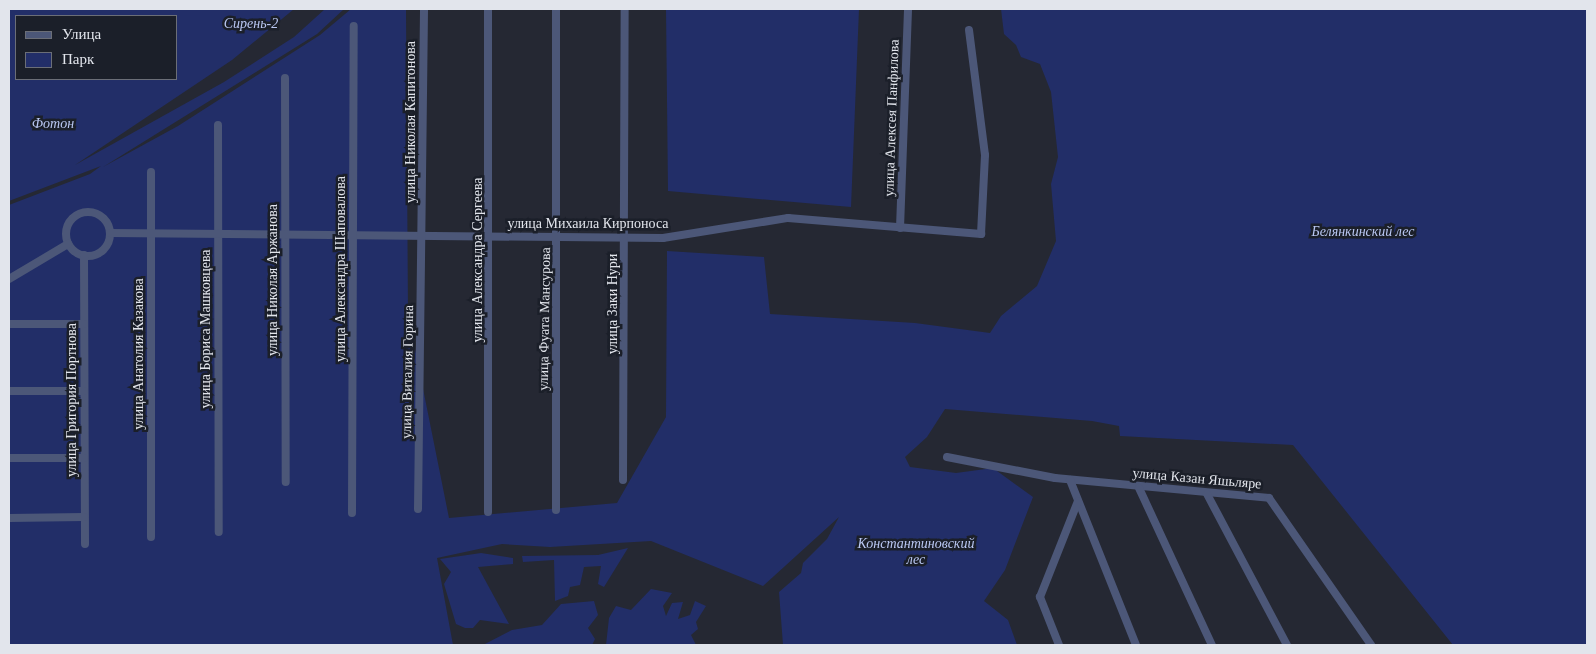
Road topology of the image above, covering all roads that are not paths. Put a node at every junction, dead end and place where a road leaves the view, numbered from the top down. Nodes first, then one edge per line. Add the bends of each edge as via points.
1 (424, 9) edge
2 (488, 9) edge
3 (556, 9) edge
4 (625, 9) edge
5 (908, 9) edge
6 (354, 26) dead end
7 (969, 30) dead end
8 (285, 78) dead end
9 (218, 125) dead end
10 (151, 172) dead end
11 (900, 228) junction
12 (110, 234) junction
13 (151, 234) junction
14 (218, 234) junction
15 (286, 235) junction
16 (353, 236) junction
17 (423, 236) junction
18 (491, 237) junction
19 (558, 238) junction
20 (625, 238) junction
21 (68, 244) junction
22 (84, 255) junction
23 (9, 279) edge
24 (9, 324) edge
25 (84, 324) junction
26 (9, 391) edge
27 (84, 391) junction
28 (947, 456) dead end
29 (9, 458) edge
30 (84, 458) junction
31 (624, 480) dead end
32 (1070, 480) junction
33 (286, 482) dead end
34 (1139, 488) junction
35 (1207, 494) junction
36 (1078, 501) junction
37 (418, 509) dead end
38 (556, 510) dead end
39 (488, 512) dead end
40 (352, 513) dead end
41 (84, 517) junction
42 (9, 518) edge
43 (219, 532) dead end
44 (151, 537) dead end
45 (84, 544) dead end
46 (1059, 645) edge
47 (1136, 645) edge
48 (1212, 645) edge
49 (1287, 645) edge
50 (1371, 645) edge

1 - 17 street, улица Николая Капитонова
2 - 18 street, улица Александра Сергеева
3 - 19 street, улица Фуата Мансурова
4 - 20 street, улица Заки Нури
5 - 11 street, улица Алексея Панфилова
6 - 16 street, улица Александра Шаповалова
7 - 11 street, улица Михаила Кирпоноса via 985,155 981,234
8 - 15 street, улица Николая Аржанова
9 - 14 street, улица Бориса Машковцева
10 - 13 street, улица Анатолия Казакова
11 - 20 street, улица Михаила Кирпоноса via 788,218 663,238
12 - 13 street, улица Михаила Кирпоноса
12 - 21 street via 100,216 81,213 67,226
12 - 22 street via 100,252
13 - 14 street, улица Михаила Кирпоноса
13 - 44 street, улица Анатолия Казакова
14 - 15 street, улица Михаила Кирпоноса
14 - 43 street, улица Бориса Машковцева
15 - 16 street, улица Михаила Кирпоноса
15 - 33 street, улица Николая Аржанова
16 - 17 street, улица Михаила Кирпоноса
16 - 40 street, улица Александра Шаповалова
17 - 18 street, улица Михаила Кирпоноса
17 - 37 street, улица Виталия Горина
18 - 19 street, улица Михаила Кирпоноса
18 - 39 street, улица Александра Сергеева
19 - 20 street, улица Михаила Кирпоноса
19 - 38 street, улица Фуата Мансурова
20 - 31 street, улица Заки Нури
21 - 22 street
21 - 23 street
22 - 25 street, улица Григория Портнова
24 - 25 street
25 - 27 street, улица Григория Портнова
26 - 27 street
27 - 30 street, улица Григория Портнова
28 - 32 street, улица Казан Яшьляре
29 - 30 street
30 - 41 street, улица Григория Портнова
32 - 34 street, улица Казан Яшьляре
32 - 36 street
34 - 35 street, улица Казан Яшьляре
34 - 48 street
35 - 49 street
35 - 50 street, улица Казан Яшьляре via 1269,498
36 - 46 street via 1040,598
36 - 47 street
41 - 42 street
41 - 45 street, улица Григория Портнова

